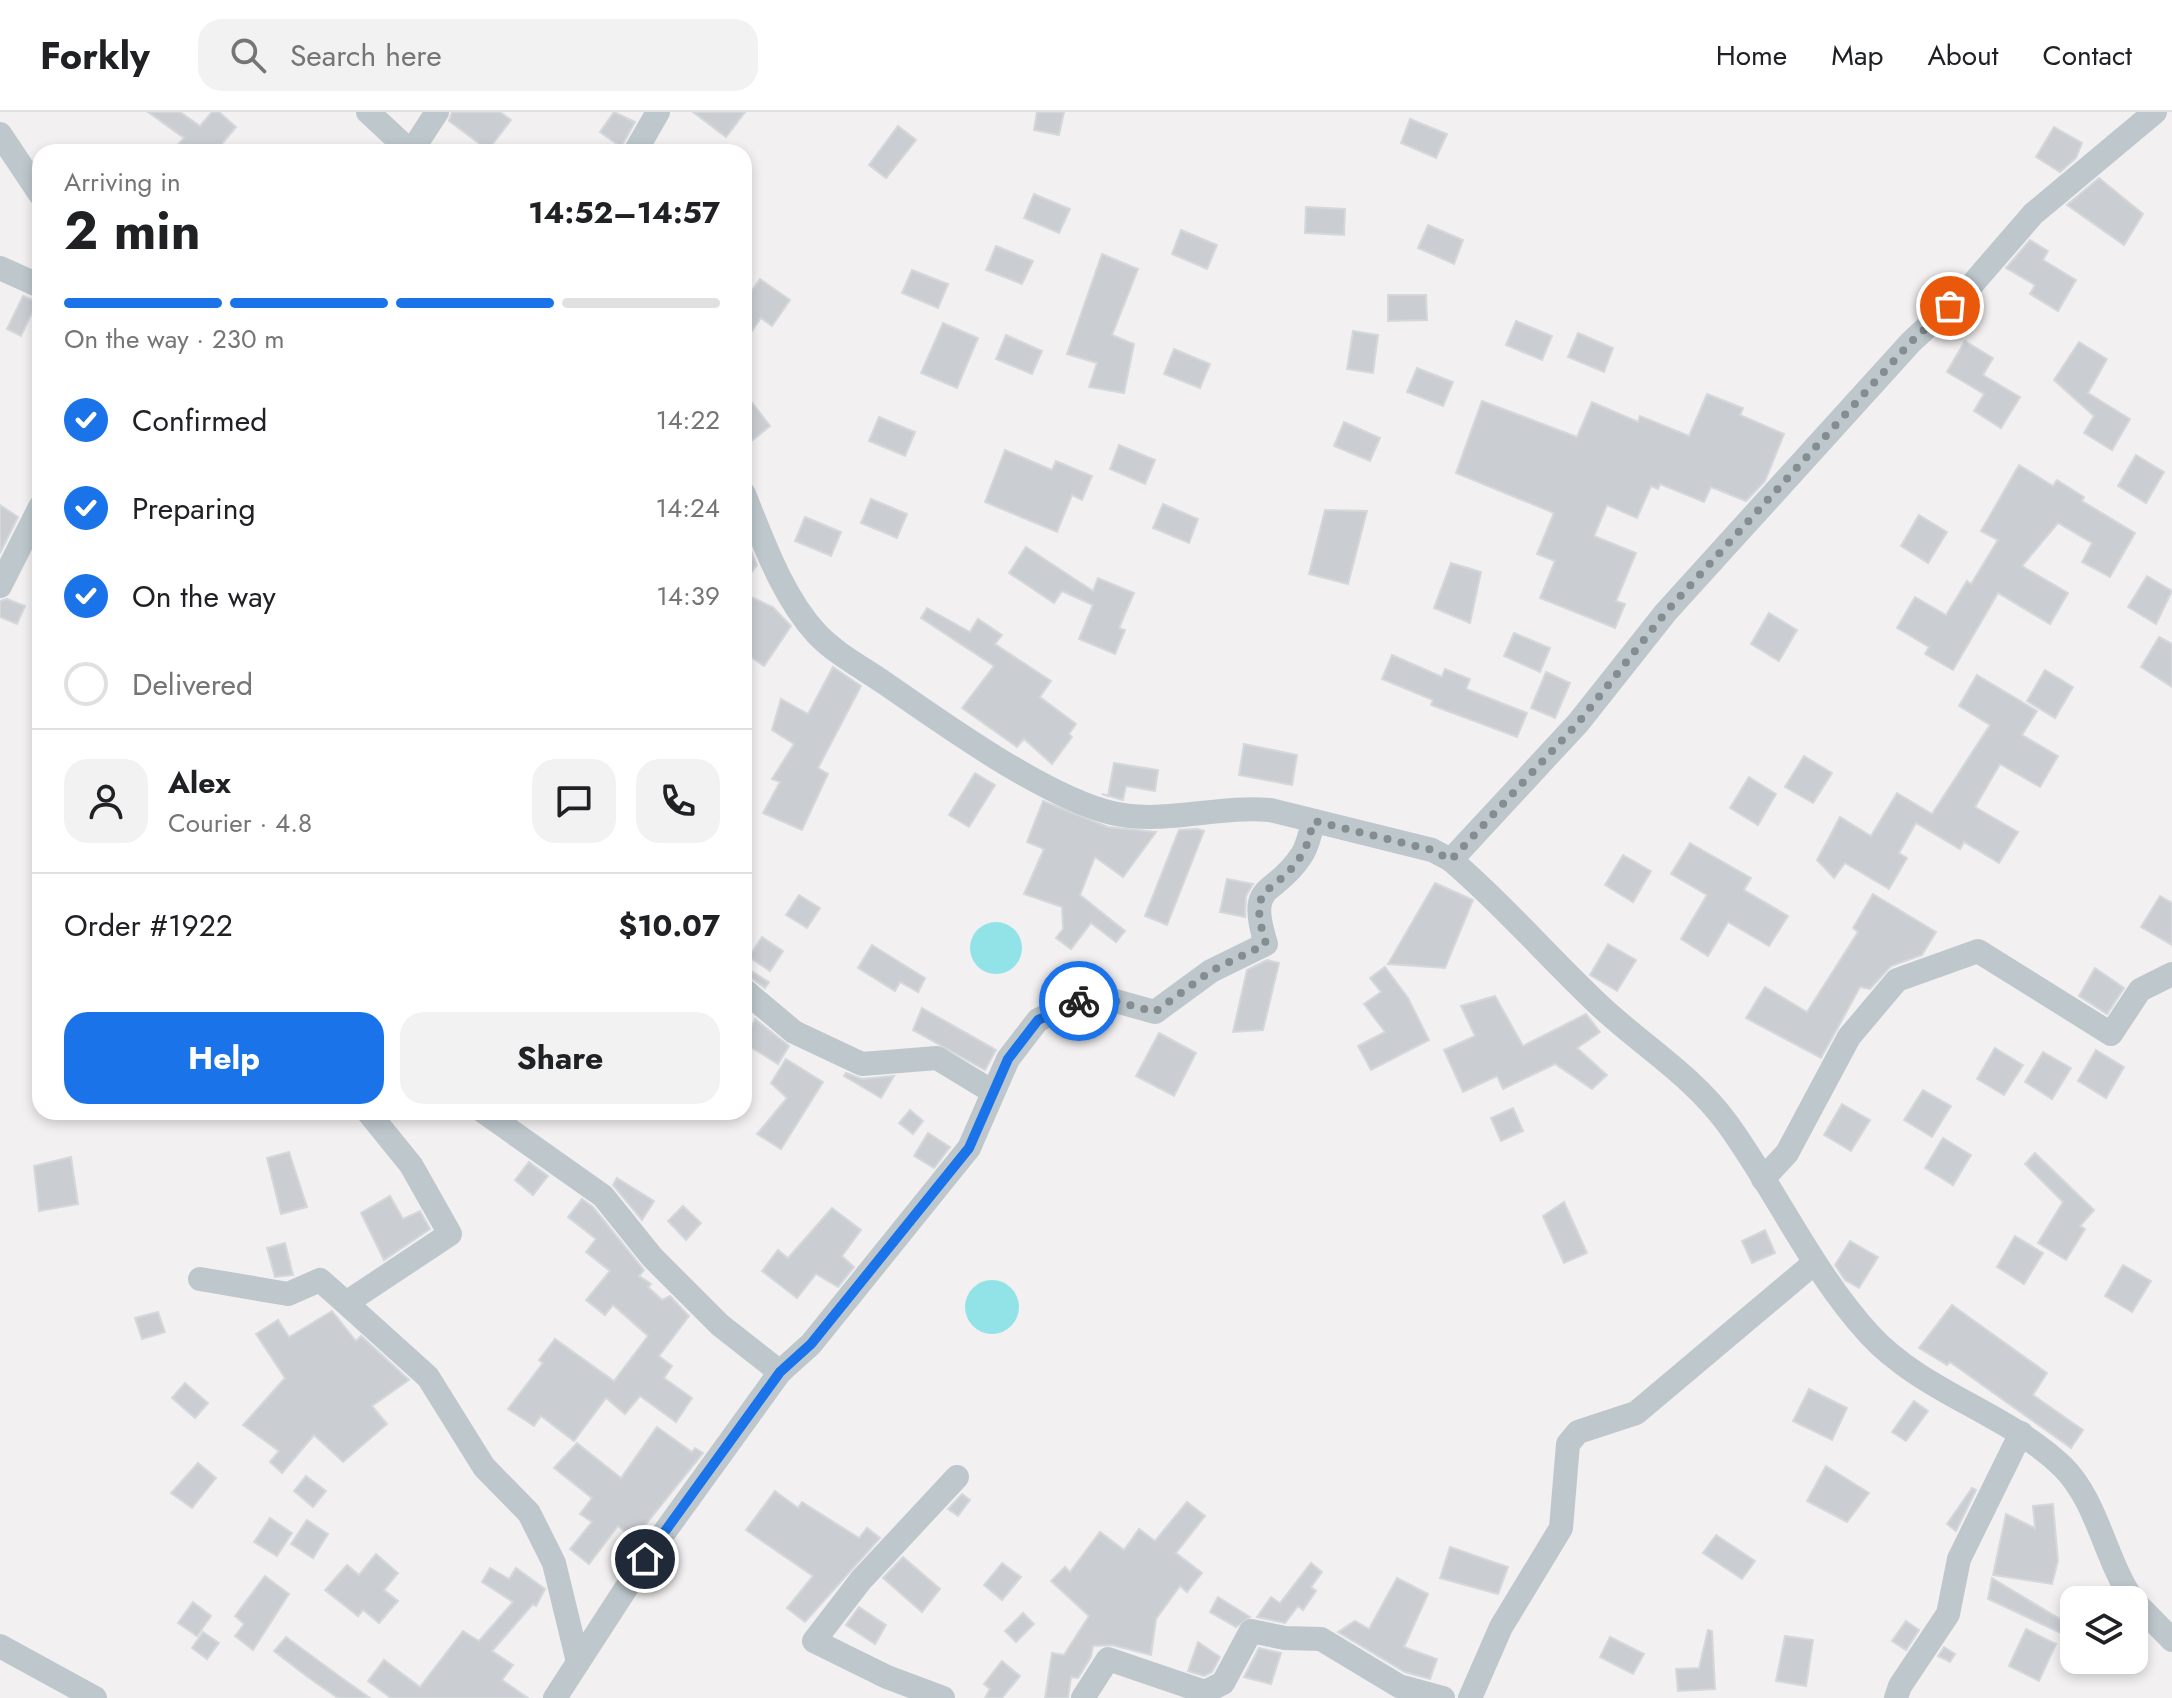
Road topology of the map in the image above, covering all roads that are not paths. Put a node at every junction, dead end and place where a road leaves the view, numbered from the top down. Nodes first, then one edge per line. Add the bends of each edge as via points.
1 (368, 112) edge
2 (437, 112) edge
3 (658, 112) edge
4 (2155, 112) edge
5 (0, 134) edge
6 (402, 144) edge
7 (416, 144) edge
8 (640, 144) edge
9 (32, 182) edge
10 (0, 268) edge
11 (32, 282) edge
12 (752, 512) edge
13 (32, 523) edge
14 (0, 586) edge
15 (1314, 821) junction
16 (1451, 860) junction
17 (2172, 974) edge
18 (752, 997) edge
19 (993, 1092) junction
20 (374, 1120) edge
21 (495, 1120) edge
22 (1763, 1179) junction
23 (1813, 1264) junction
24 (200, 1279) dead end
25 (346, 1303) junction
26 (780, 1372) junction
27 (2021, 1433) junction
28 (957, 1477) dead end
29 (2125, 1586) edge
30 (2148, 1615) edge
31 (2172, 1640) edge
32 (0, 1646) edge
33 (578, 1662) junction
34 (95, 1698) edge
35 (555, 1698) edge
36 (943, 1698) edge
37 (1083, 1698) edge
38 (1443, 1698) edge
39 (1470, 1698) edge
40 (1896, 1698) edge

1 - 6 street
2 - 7 street
3 - 8 street
4 - 16 street via 2033,214 1969,288 1911,342
5 - 9 street
10 - 11 street
12 - 15 street via 779,573 817,633 834,649 945,725 1040,781 1114,814 1245,807
13 - 14 street
15 - 16 street via 1432,850
15 - 19 street via 1302,856 1261,895 1257,916 1266,944 1211,971 1155,1012 1112,1000 1102,991 1038,1020 1008,1059
16 - 22 street via 1600,1006 1690,1081 1726,1122
17 - 22 street via 2140,990 2111,1034 1978,951 1897,980 1849,1037 1787,1153
18 - 19 street via 794,1032 862,1064 937,1058
19 - 26 street via 969,1148 811,1344
20 - 25 street via 411,1165 450,1234
21 - 26 street via 603,1196 652,1257 720,1325
22 - 23 street
23 - 27 street via 1886,1351 1944,1391
23 - 39 street via 1636,1413 1578,1432 1568,1444 1561,1528 1501,1627
24 - 25 street via 288,1294 320,1280
25 - 33 street via 428,1377 484,1467 529,1513 554,1563
26 - 33 street
27 - 29 street via 2066,1470 2082,1493
27 - 40 street via 1959,1559 1948,1614
28 - 36 street via 861,1580 814,1641
30 - 31 street
32 - 34 street
33 - 35 street
37 - 38 street via 1108,1659 1205,1692 1223,1683 1251,1631 1321,1639 1399,1686

